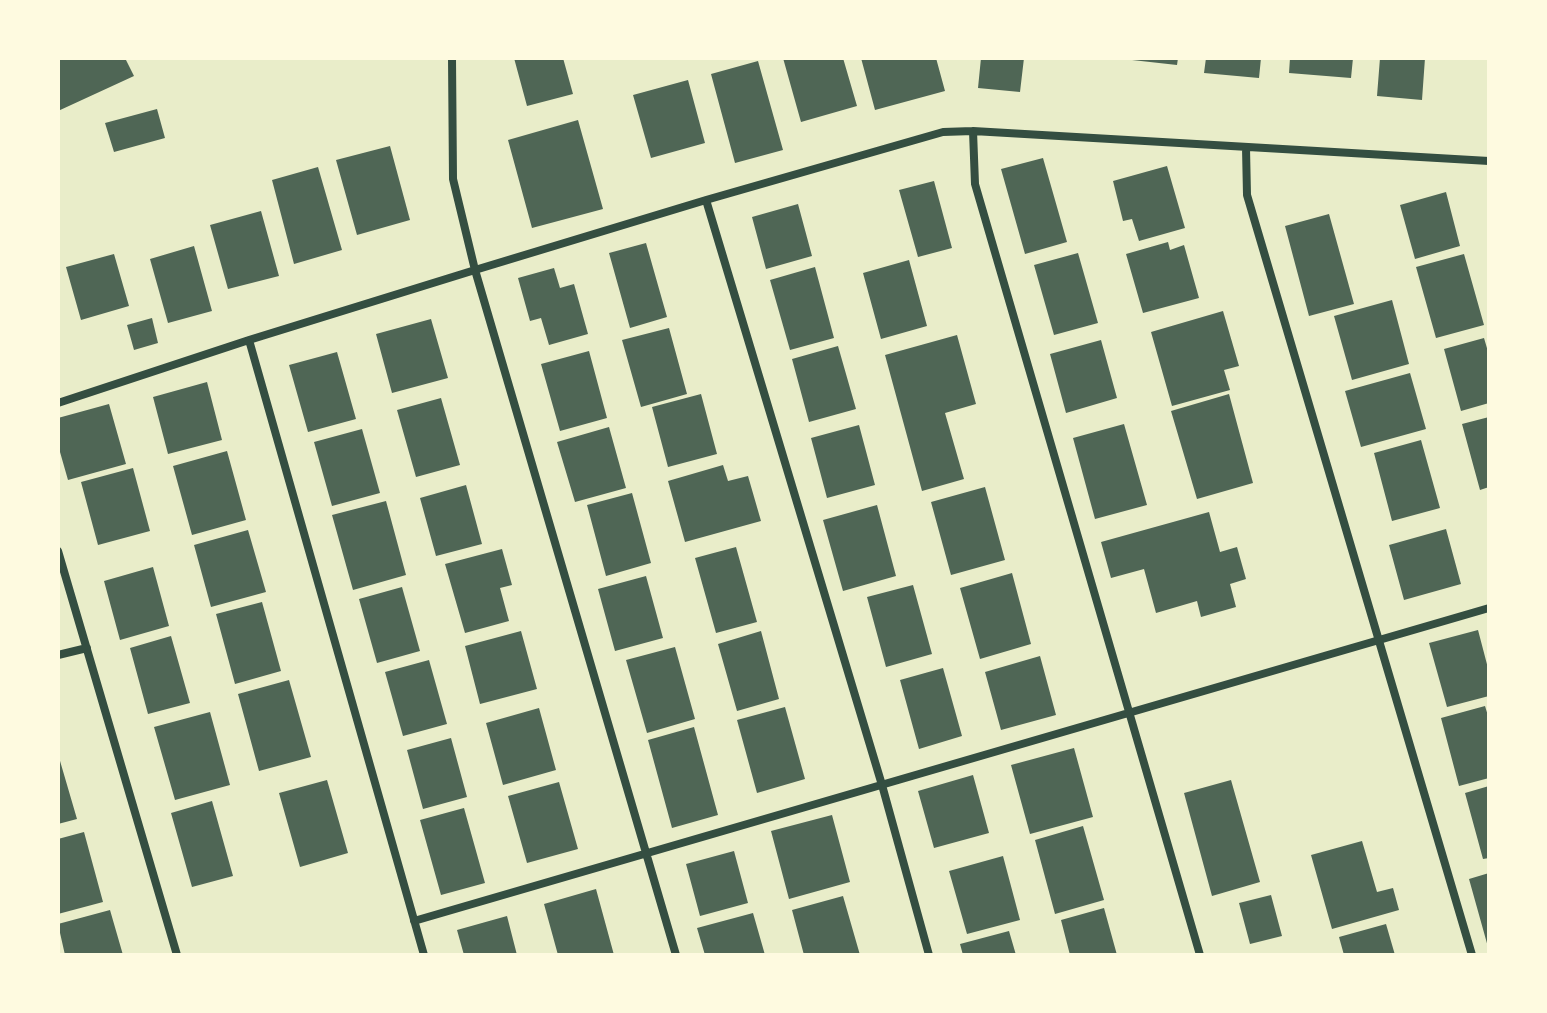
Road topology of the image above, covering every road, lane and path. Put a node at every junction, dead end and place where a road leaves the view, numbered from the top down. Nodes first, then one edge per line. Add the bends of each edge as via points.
1 (452, 58) edge
2 (973, 131) junction
3 (1246, 148) junction
4 (1489, 161) edge
5 (706, 200) junction
6 (475, 270) junction
7 (249, 340) junction
8 (58, 403) edge
9 (58, 551) edge
10 (1489, 608) edge
11 (1380, 640) junction
12 (87, 648) junction
13 (58, 655) edge
14 (1129, 713) junction
15 (882, 785) junction
16 (646, 854) junction
17 (414, 921) junction
18 (177, 955) edge
19 (424, 955) edge
20 (676, 955) edge
21 (929, 955) edge
22 (1200, 955) edge
23 (1472, 955) edge

1 - 6 street via 453,179
2 - 3 street
2 - 5 street via 943,132
2 - 14 street via 975,184
3 - 4 street
3 - 11 street via 1247,195
5 - 6 street
5 - 15 street
6 - 7 street
6 - 16 street
7 - 8 street
7 - 17 street
9 - 12 street
10 - 11 street
11 - 14 street
11 - 23 street
12 - 13 street
12 - 18 street
14 - 15 street
14 - 22 street
15 - 16 street
15 - 21 street
16 - 17 street
16 - 20 street
17 - 19 street

